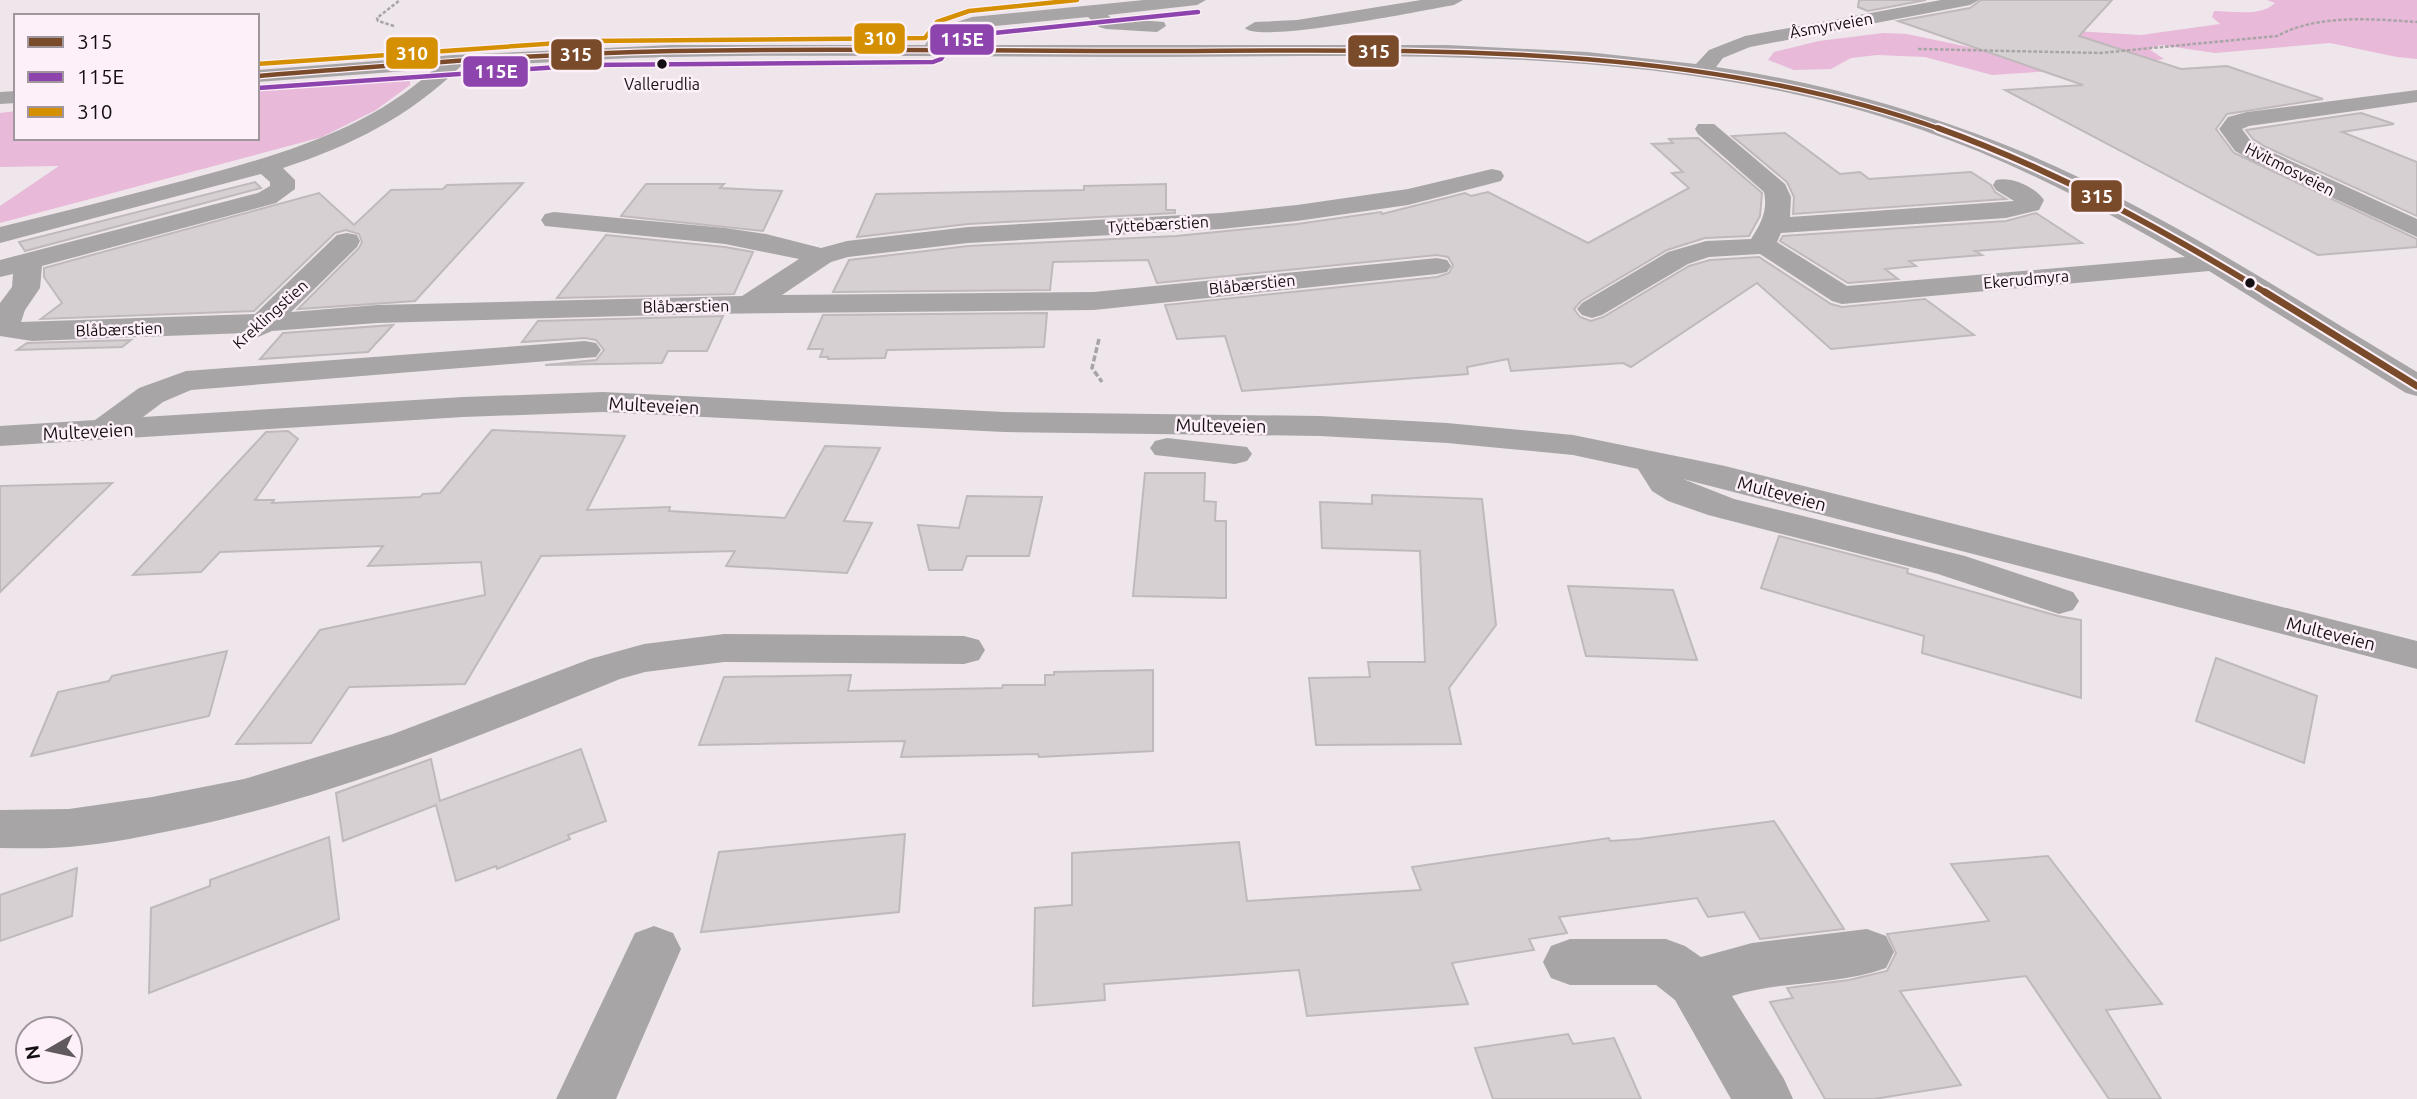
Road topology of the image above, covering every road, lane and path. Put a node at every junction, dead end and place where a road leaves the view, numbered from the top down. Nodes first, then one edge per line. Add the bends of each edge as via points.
1 (1197, 0) edge
2 (1454, 0) edge
3 (1970, 0) edge
4 (1094, 12) junction
5 (2417, 22) edge
6 (1212, 26) dead end
7 (1235, 27) dead end
8 (1910, 48) dead end
9 (932, 50) junction
10 (454, 61) junction
11 (1702, 70) junction
12 (259, 76) edge
13 (2417, 96) edge
14 (1706, 129) dead end
15 (265, 166) junction
16 (1492, 176) dead end
17 (2005, 185) dead end
18 (554, 220) dead end
19 (2417, 229) edge
20 (0, 235) edge
21 (1770, 236) junction
22 (347, 241) dead end
23 (821, 256) junction
24 (2211, 263) junction
25 (14, 265) edge
26 (1437, 266) dead end
27 (748, 305) junction
28 (1592, 309) dead end
29 (264, 323) junction
30 (1100, 335) dead end
31 (585, 350) dead end
32 (1094, 371) dead end
33 (186, 381) junction
34 (2417, 386) edge
35 (1079, 424) junction
36 (102, 431) junction
37 (0, 436) edge
38 (1235, 454) dead end
39 (1654, 461) junction
40 (2059, 601) dead end
41 (964, 650) dead end
42 (2417, 655) edge
43 (0, 829) edge
44 (654, 949) dead end
45 (1867, 952) dead end
46 (1570, 962) dead end
47 (1694, 983) junction
48 (586, 1099) edge
49 (1763, 1099) edge

1 - 4 street
2 - 7 street via 1281,28
3 - 11 street, Åsmyrveien via 1745,42 1716,54
4 - 6 street via 1101,21 1114,25
4 - 9 street via 972,23 943,33
5 - 8 path via 2372,19 2298,24 2277,36 2100,53
9 - 10 street via 660,51
9 - 11 street via 1520,52
10 - 12 street
10 - 15 street via 426,89 377,121
11 - 24 street via 1857,102 1955,134 2070,184
13 - 19 street, Hvitmosveien via 2246,119 2230,129 2243,146 2257,154
14 - 21 street via 1776,188 1781,203
15 - 20 street
15 - 25 street via 283,180 282,189 267,198
16 - 23 street, Tyttebærstien via 1408,197 1297,213 906,240
17 - 21 street via 2031,200 2030,205
18 - 23 street, Tyttebærstien via 725,236
21 - 24 street, Ekerudmyra via 1842,295
21 - 28 street via 1678,258
22 - 29 street, Kreklingstien
23 - 27 street, Tyttebærstien
24 - 34 street
25 - 29 street, Blåbærstien via 26,288 6,318 8,329 52,332
26 - 27 street, Blåbærstien via 1094,300
27 - 29 street, Blåbærstien via 377,314
29 - 33 street, Kreklingstien
30 - 32 path
31 - 33 street
33 - 36 street via 151,395
35 - 36 street, Multeveien via 603,402
35 - 38 street via 1099,438 1120,444
35 - 39 street, Multeveien via 1320,426 1447,433 1573,445
36 - 37 street, Multeveien
39 - 40 street via 1665,484 1721,507 1951,565
39 - 42 street, Multeveien
41 - 43 street via 723,648 644,658 409,746 244,797 69,828
44 - 48 street
45 - 47 street via 1752,965
46 - 47 street via 1666,962
47 - 49 street

